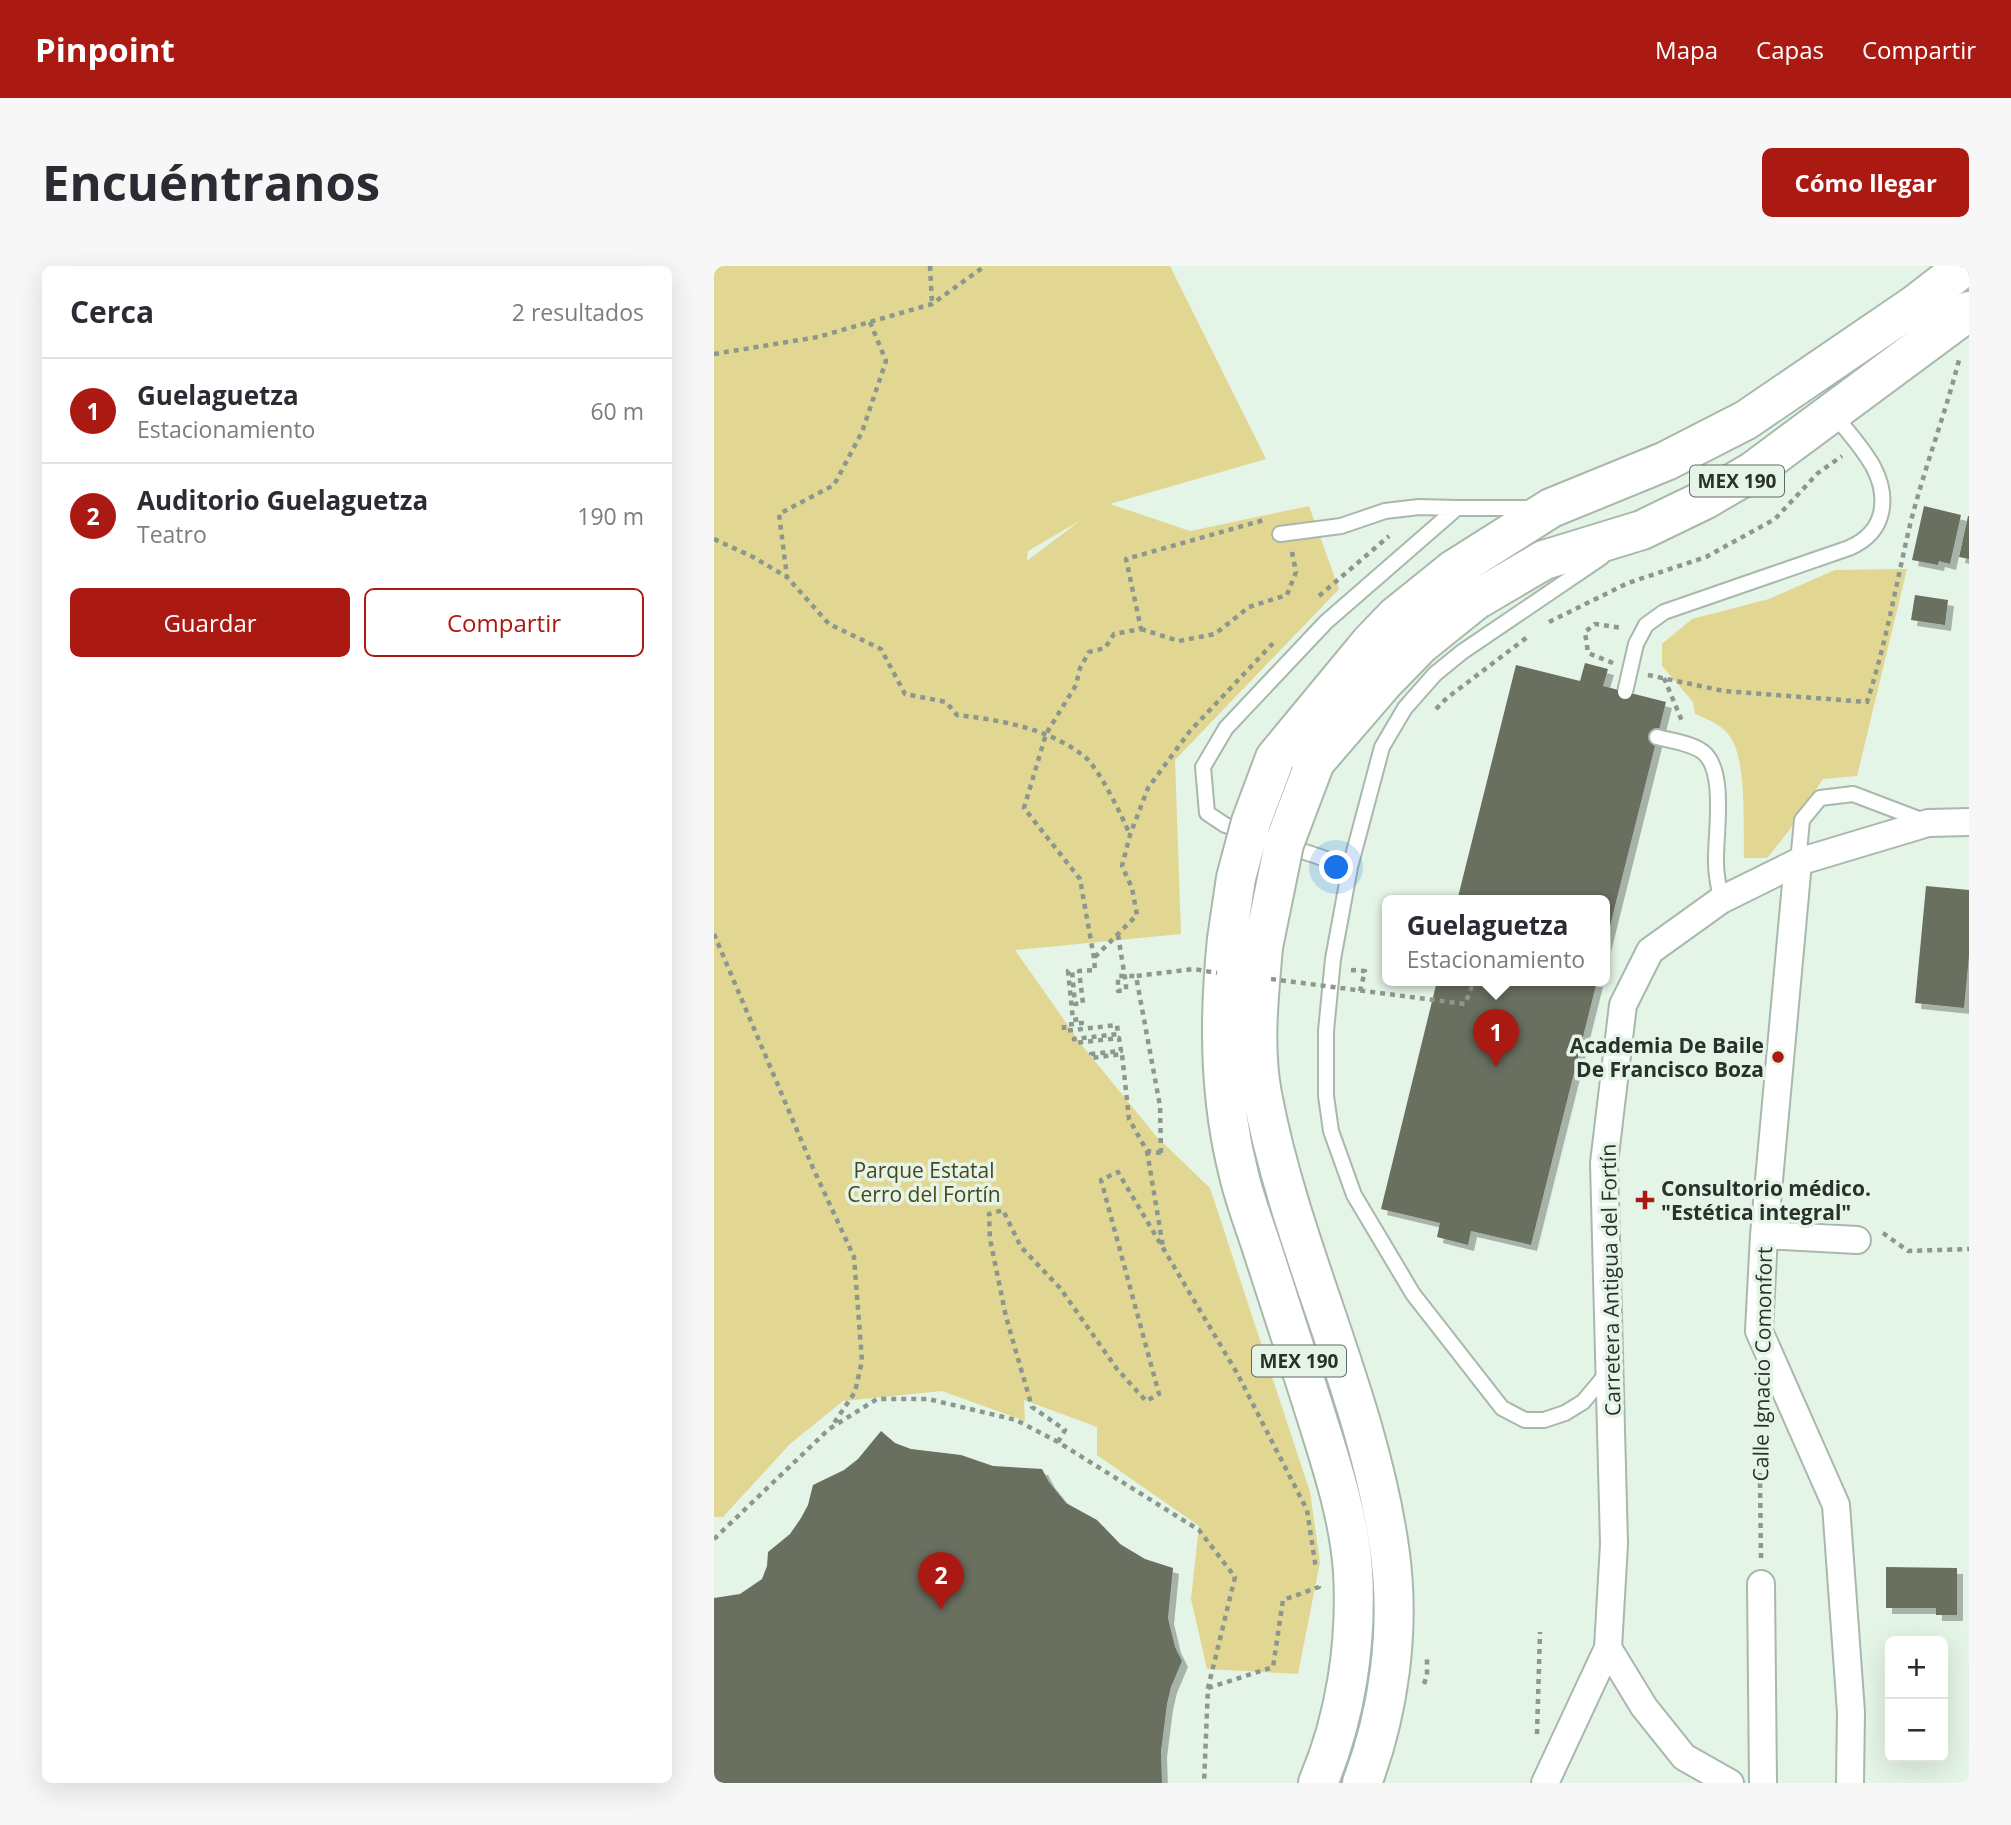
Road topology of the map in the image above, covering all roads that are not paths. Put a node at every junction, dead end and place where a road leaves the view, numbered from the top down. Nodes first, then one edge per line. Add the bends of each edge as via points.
1 (1965, 266) edge
2 (1969, 311) edge
3 (1832, 412) junction
4 (1457, 508) junction
5 (1551, 508) junction
6 (1642, 530) junction
7 (1280, 534) road end
8 (1625, 692) dead end
9 (1657, 737) dead end
10 (1969, 822) edge
11 (1928, 823) junction
12 (1798, 862) junction
13 (1350, 867) junction
14 (1721, 900) junction
15 (1764, 1235) junction
16 (1857, 1240) road end
17 (1610, 1370) junction
18 (1761, 1584) road end
19 (1608, 1648) junction
20 (1318, 1783) edge
21 (1362, 1783) edge
22 (1545, 1783) edge
23 (1730, 1783) edge
24 (1763, 1783) edge
25 (1850, 1783) edge

1 - 5 main road, MEX 190 via 1746,420 1666,461
2 - 3 main road, MEX 190
3 - 6 main road, MEX 190 via 1752,472
3 - 8 lane, bridge via 1874,467 1882,489 1874,530 1849,548 1664,612 1638,639
4 - 5 lane
4 - 7 lane via 1385,511 1342,527
4 - 13 lane via 1326,622 1226,728 1203,767 1206,813 1225,825
5 - 20 main road, MEX 190, bridge via 1453,570 1370,643 1275,758 1236,878 1221,993 1227,1112 1237,1163 1334,1471 1353,1570 1348,1680
6 - 13 lane via 1462,652 1420,690 1382,747
6 - 21 main road, MEX 190, bridge via 1544,560 1476,600 1420,645 1315,762 1284,844 1261,962 1262,1094 1292,1209 1360,1423 1390,1554 1392,1649 1375,1746
9 - 14 lane via 1694,747 1709,758 1716,771 1716,864
10 - 11 street, Carretera Antigua del Fortín
11 - 12 street, Carretera Antigua del Fortín
11 - 12 lane via 1853,794 1820,798 1802,820
12 - 14 street, Carretera Antigua del Fortín
12 - 15 street, Calle Ignacio Comonfort
13 - 17 lane via 1333,958 1326,1096 1331,1131 1354,1195 1413,1294 1502,1408 1525,1420 1565,1413 1583,1402
14 - 17 street, Carretera Antigua del Fortín via 1650,951 1623,1005 1604,1163
15 - 16 street
15 - 25 street, Calle Ignacio Comonfort via 1759,1331 1836,1505 1851,1712
17 - 19 street, Carretera Antigua del Fortín via 1614,1544
18 - 24 street
19 - 22 street, Carretera Antigua del Fortín
19 - 23 street via 1644,1707 1685,1757

